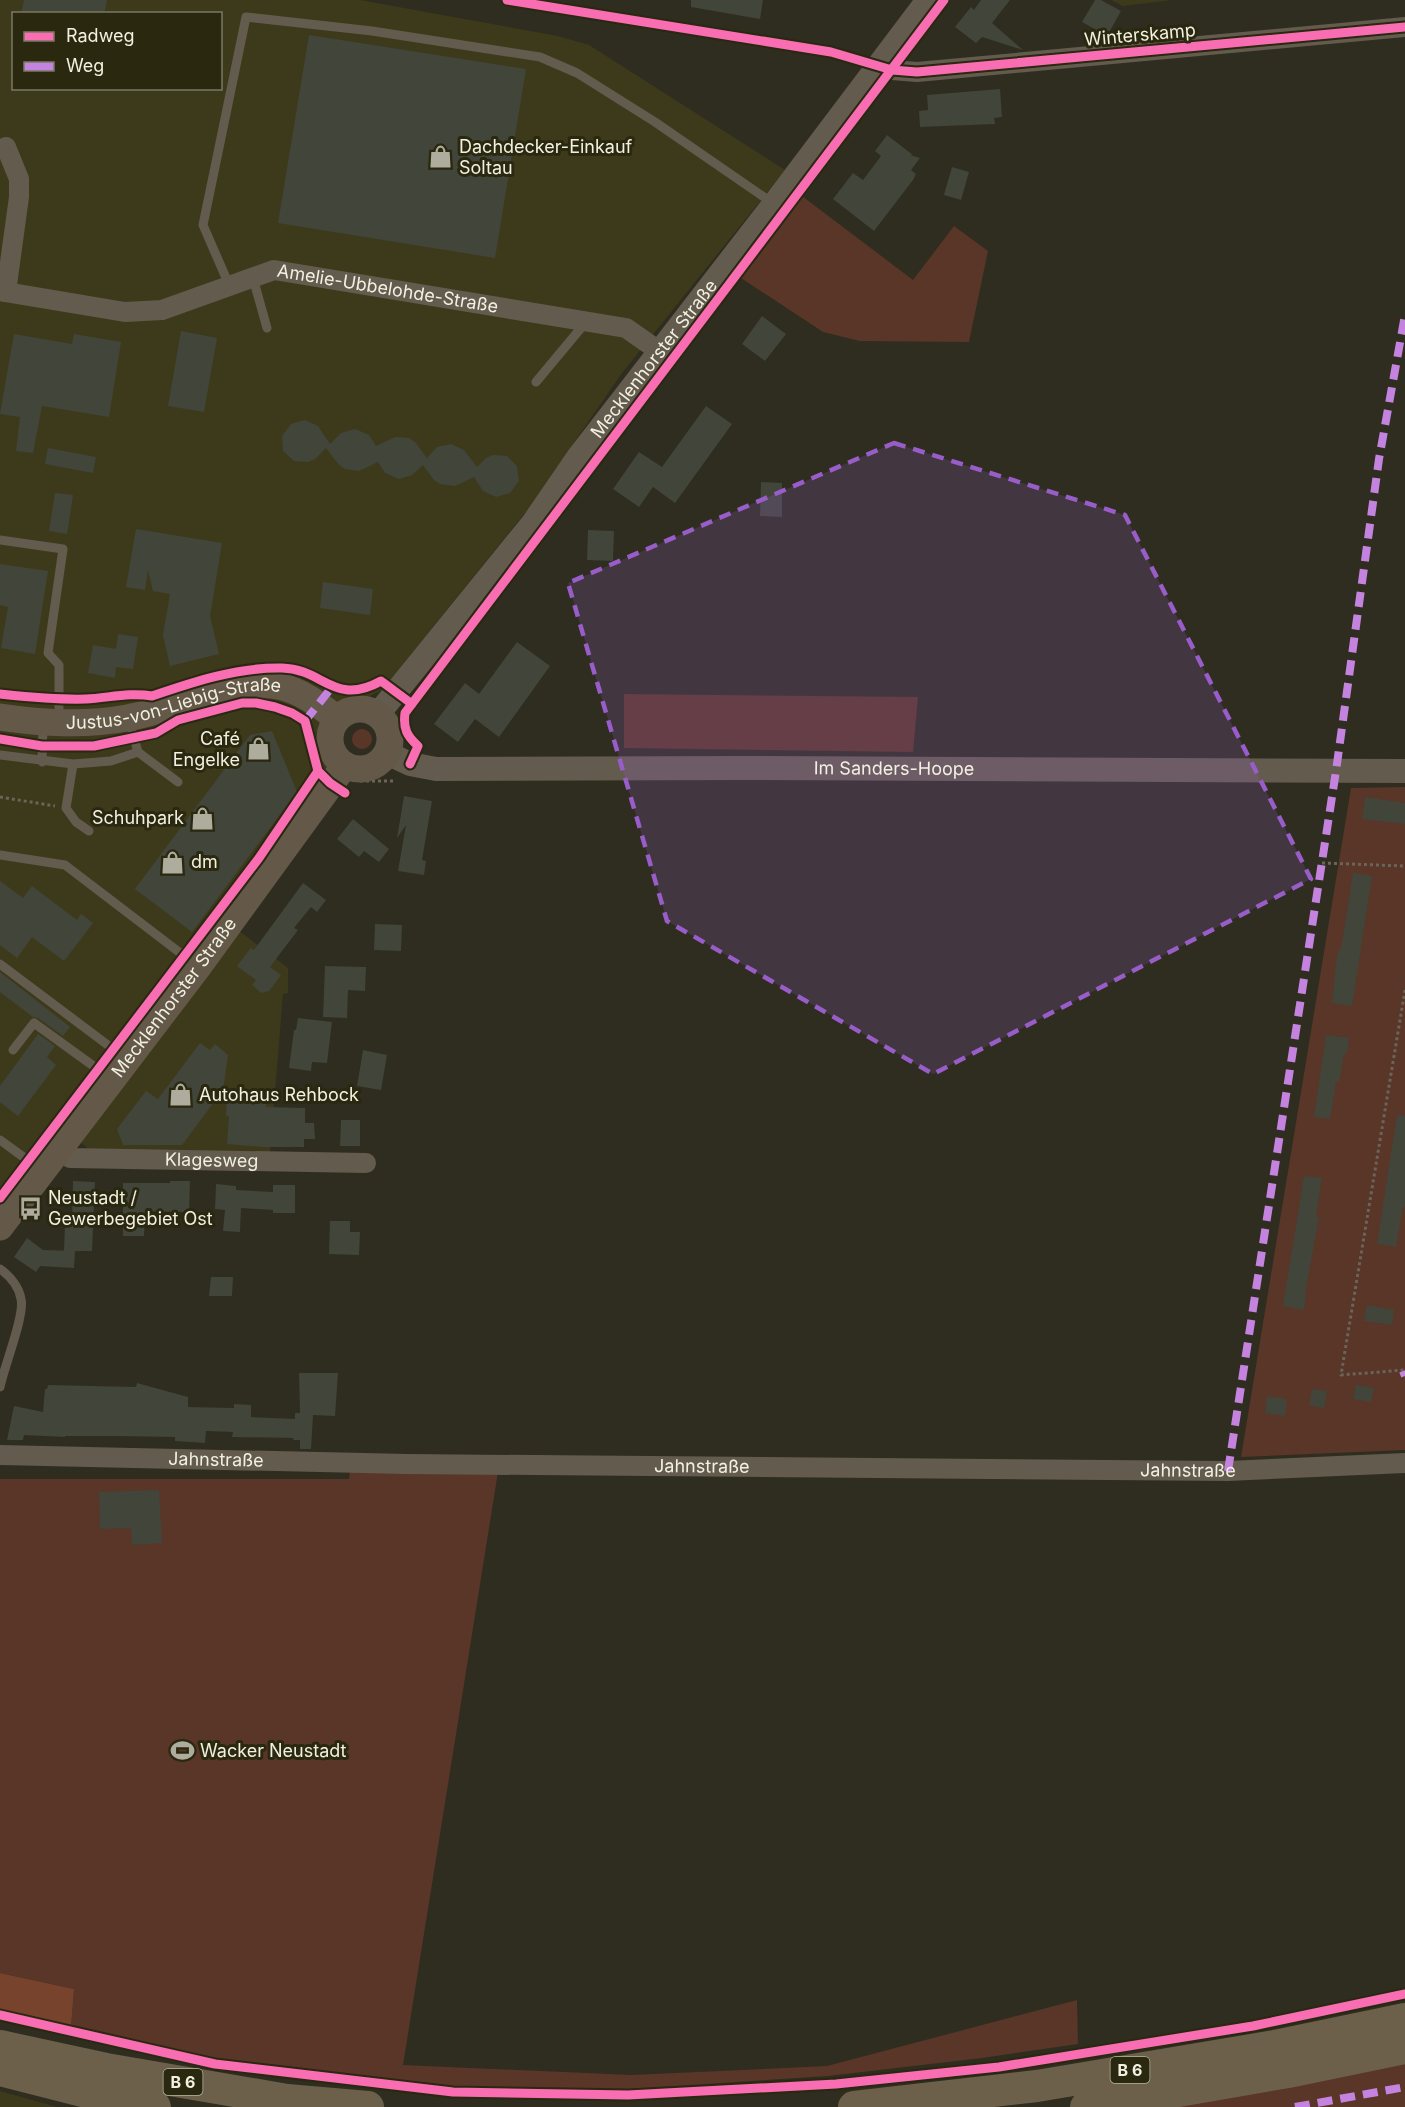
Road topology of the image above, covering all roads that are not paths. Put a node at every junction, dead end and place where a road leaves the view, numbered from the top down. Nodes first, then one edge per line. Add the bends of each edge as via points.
1 (928, 0) edge
2 (1405, 27) edge
3 (878, 66) junction
4 (6, 147) dead end
5 (774, 204) junction
6 (253, 278) junction
7 (230, 287) junction
8 (3, 292) edge
9 (587, 322) junction
10 (267, 328) dead end
11 (659, 351) junction
12 (536, 382) dead end
13 (0, 540) edge
14 (378, 714) junction
15 (0, 717) edge
16 (128, 718) junction
17 (337, 719) junction
18 (51, 724) junction
19 (138, 752) junction
20 (387, 753) junction
21 (0, 755) edge
22 (42, 762) junction
23 (73, 764) junction
24 (345, 765) junction
25 (1405, 771) edge
26 (178, 782) dead end
27 (89, 831) dead end
28 (0, 855) edge
29 (0, 964) edge
30 (198, 967) junction
31 (13, 1050) dead end
32 (119, 1070) junction
33 (0, 1140) edge
34 (58, 1150) junction
35 (366, 1163) dead end
36 (43, 1172) junction
37 (0, 1227) edge
38 (0, 1269) edge
39 (0, 1387) edge
40 (0, 1455) edge
41 (1405, 1462) edge
42 (1405, 2019) edge
43 (0, 2046) edge
44 (1405, 2048) edge
45 (0, 2070) edge
46 (155, 2107) edge
47 (368, 2107) edge
48 (854, 2107) edge
49 (1086, 2107) edge

1 - 3 street, Mecklenhorster Straße
2 - 3 street, Winterskamp via 917,72
3 - 5 street, Mecklenhorster Straße
4 - 8 street, Amelie-Ubbelohde-Straße via 19,179 19,197
5 - 7 lane via 655,122 577,73 540,57 372,31 246,17 203,225
5 - 11 street, Mecklenhorster Straße
6 - 7 street, Amelie-Ubbelohde-Straße
6 - 9 street, Amelie-Ubbelohde-Straße via 274,270
6 - 10 lane
7 - 8 street, Amelie-Ubbelohde-Straße via 162,310 125,312
9 - 11 street, Amelie-Ubbelohde-Straße via 626,328
9 - 12 lane
11 - 14 street, Mecklenhorster Straße via 533,523
13 - 18 lane via 63,549 48,653 59,664
14 - 17 main road via 352,709
14 - 20 main road via 390,732
15 - 18 main road, Justus-von-Liebig-Straße
16 - 17 main road, Justus-von-Liebig-Straße via 261,684 300,694
16 - 18 main road, Justus-von-Liebig-Straße
16 - 19 lane
17 - 24 main road via 332,727 331,747
18 - 22 lane
19 - 23 lane via 111,761
19 - 26 lane
20 - 24 main road via 371,767
20 - 25 street, Im Sanders-Hoope via 410,764 436,769
21 - 22 lane
22 - 23 lane
23 - 27 lane via 66,808
24 - 30 main road, Mecklenhorster Straße
28 - 30 lane via 65,865
29 - 32 lane
30 - 32 main road, Mecklenhorster Straße
31 - 32 lane via 34,1023
32 - 34 main road, Mecklenhorster Straße
33 - 36 lane
34 - 35 street, Klagesweg via 70,1158
34 - 36 main road, Mecklenhorster Straße
36 - 37 main road, Mecklenhorster Straße
38 - 39 lane via 12,1280 22,1308
40 - 41 street, Jahnstraße via 395,1464 1228,1471
42 - 48 highway, B 6 via 1275,2046 1037,2086
43 - 47 highway, B 6 via 106,2069 287,2100
44 - 49 highway, B 6
45 - 46 highway, B 6

